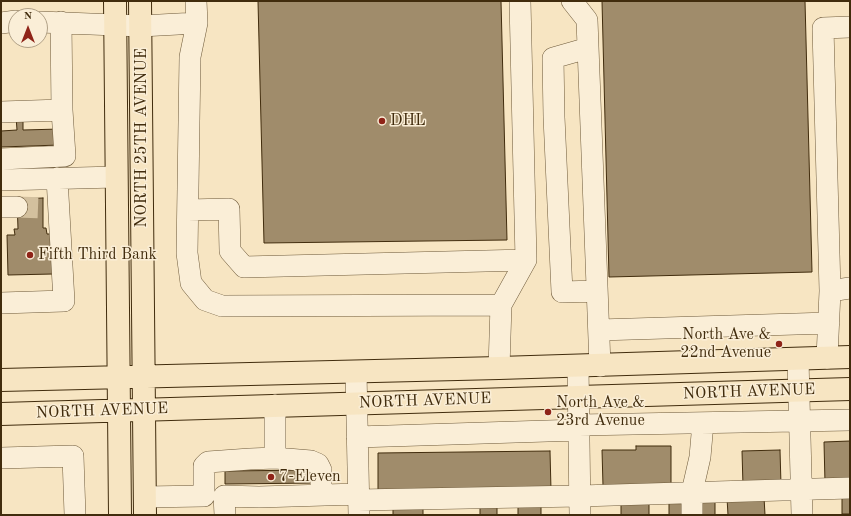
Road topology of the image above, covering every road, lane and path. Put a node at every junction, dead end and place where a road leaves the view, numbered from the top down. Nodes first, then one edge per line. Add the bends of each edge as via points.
1 (115, 1) edge
2 (140, 1) edge
3 (196, 1) edge
4 (520, 1) edge
5 (572, 1) edge
6 (48, 22) edge
7 (62, 22) junction
8 (197, 23) junction
9 (116, 24) junction
10 (141, 26) junction
11 (850, 28) edge
12 (588, 48) junction
13 (62, 110) junction
14 (1, 112) edge
15 (65, 156) junction
16 (1, 159) edge
17 (116, 177) junction
18 (62, 178) junction
19 (1, 180) edge
20 (188, 210) junction
21 (526, 260) junction
22 (840, 289) edge
23 (597, 291) junction
24 (1, 303) edge
25 (501, 305) junction
26 (829, 323) junction
27 (599, 330) junction
28 (827, 358) junction
29 (850, 358) edge
30 (798, 359) junction
31 (578, 366) junction
32 (600, 366) junction
33 (499, 368) junction
34 (356, 372) junction
35 (119, 378) junction
36 (144, 378) junction
37 (1, 380) edge
38 (850, 389) edge
39 (799, 391) junction
40 (650, 394) junction
41 (579, 396) junction
42 (357, 403) junction
43 (275, 405) junction
44 (144, 409) junction
45 (119, 410) junction
46 (1, 414) edge
47 (850, 420) edge
48 (799, 422) junction
49 (703, 423) junction
50 (652, 424) junction
51 (579, 428) junction
52 (357, 437) junction
53 (1, 458) edge
54 (275, 458) junction
55 (850, 488) edge
56 (801, 489) junction
57 (692, 492) junction
58 (321, 495) junction
59 (204, 496) junction
60 (358, 503) edge
61 (145, 506) edge
62 (224, 506) edge
63 (469, 506) edge
64 (580, 506) edge
65 (75, 515) edge
66 (120, 515) edge
67 (692, 515) edge
68 (802, 515) edge

1 - 9 main road, NORTH 25TH AVENUE
2 - 10 main road, NORTH 25TH AVENUE
3 - 8 street
4 - 21 street
5 - 12 street via 587,20
6 - 7 street
7 - 9 street
7 - 13 street
8 - 10 street
8 - 20 street via 190,57
9 - 10 street
9 - 17 main road, NORTH 25TH AVENUE
10 - 36 main road, NORTH 25TH AVENUE
11 - 22 street via 823,28
12 - 23 street
12 - 23 street via 554,58 554,117 562,292
13 - 14 street
13 - 15 street
15 - 16 street
15 - 18 street
17 - 18 street
17 - 35 main road, NORTH 25TH AVENUE
18 - 19 street
18 - 24 street via 51,208 64,301
20 - 21 street via 229,209 230,251 244,267
20 - 25 street via 187,253 191,283 205,300 222,306
21 - 25 street
22 - 26 street
23 - 27 street
25 - 33 street
26 - 27 street
26 - 28 street
27 - 32 street
28 - 29 main road, NORTH AVENUE
28 - 30 main road, NORTH AVENUE
30 - 32 main road, NORTH AVENUE
30 - 39 street
31 - 32 main road, NORTH AVENUE
31 - 33 main road, NORTH AVENUE
31 - 41 street
33 - 34 main road, NORTH AVENUE
34 - 36 main road, NORTH AVENUE
34 - 42 street
35 - 36 main road, NORTH AVENUE
35 - 37 main road, NORTH AVENUE
35 - 45 main road, NORTH 25TH AVENUE
36 - 44 main road, NORTH 25TH AVENUE
38 - 39 main road, NORTH AVENUE
39 - 40 main road, NORTH AVENUE
39 - 48 street
40 - 41 main road, NORTH AVENUE
40 - 50 street
41 - 42 main road, NORTH AVENUE
41 - 51 street
42 - 43 main road, NORTH AVENUE
42 - 52 street
43 - 44 main road, NORTH AVENUE
43 - 54 street
44 - 45 main road, NORTH AVENUE
44 - 61 main road, NORTH 25TH AVENUE
45 - 46 main road, NORTH AVENUE
45 - 66 main road, NORTH 25TH AVENUE
47 - 48 street
48 - 49 street
48 - 56 street
49 - 50 street
49 - 57 street via 700,458
50 - 51 street
51 - 52 street
51 - 64 street
52 - 60 street
53 - 65 street via 73,456
54 - 58 street via 311,461 318,464 321,470
54 - 59 street via 208,462 204,466
55 - 56 street
56 - 57 street
56 - 68 street
57 - 64 street
57 - 67 street
58 - 60 street
58 - 62 street
59 - 61 street
59 - 62 street
60 - 63 street
63 - 64 street

